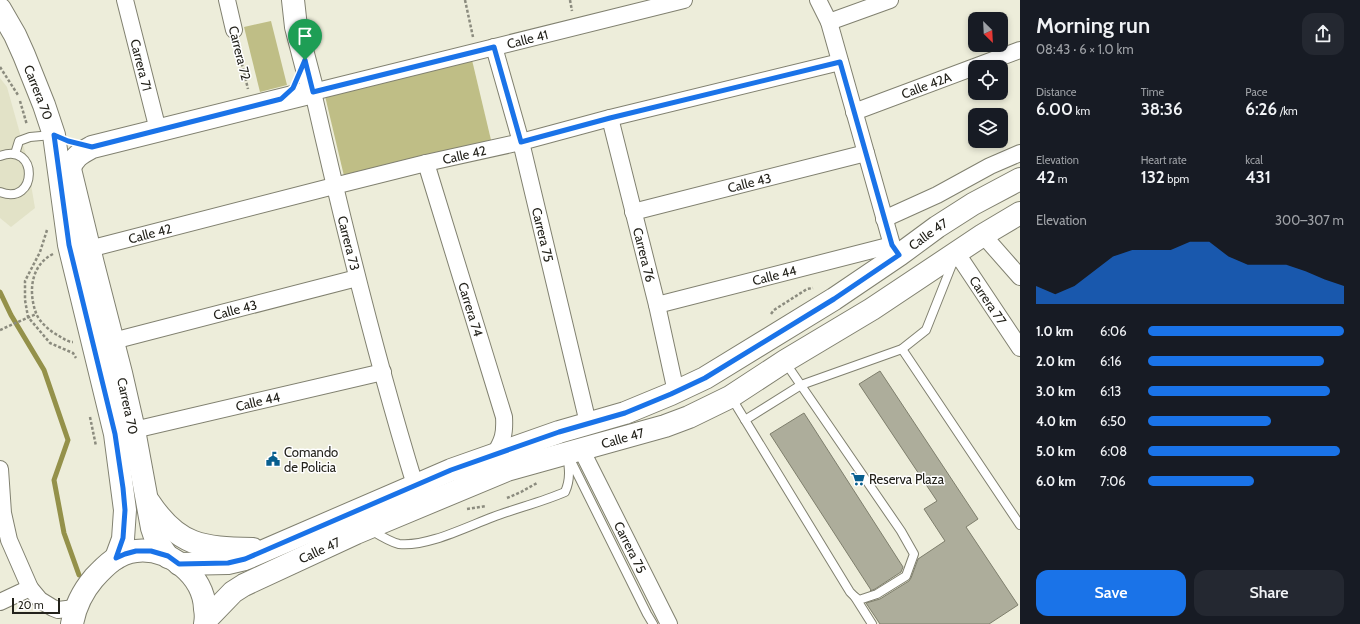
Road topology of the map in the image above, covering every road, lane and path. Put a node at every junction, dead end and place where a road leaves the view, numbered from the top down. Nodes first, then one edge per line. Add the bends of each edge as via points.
1 (125, 0) edge
2 (227, 0) edge
3 (293, 0) edge
4 (465, 0) edge
5 (684, 0) edge
6 (818, 0) edge
7 (890, 0) edge
8 (0, 9) edge
9 (829, 22) junction
10 (234, 30) joint
11 (494, 47) junction
12 (1020, 50) edge
13 (476, 51) junction
14 (305, 60) junction
15 (840, 62) junction
16 (0, 67) edge
17 (313, 92) junction
18 (281, 99) junction
19 (253, 106) junction
20 (854, 112) junction
21 (610, 118) junction
22 (158, 130) junction
23 (54, 135) junction
24 (30, 137) junction
25 (521, 142) junction
26 (92, 147) junction
27 (866, 153) junction
28 (1020, 153) edge
29 (15, 154) junction
30 (0, 156) edge
31 (426, 163) junction
32 (1020, 179) edge
33 (334, 186) junction
34 (0, 192) edge
35 (633, 212) junction
36 (1020, 213) edge
37 (884, 219) junction
38 (48, 228) dead end
39 (983, 235) junction
40 (79, 247) junction
41 (896, 250) junction
42 (956, 252) junction
43 (1020, 277) edge
44 (358, 278) junction
45 (657, 305) junction
46 (36, 314) junction
47 (28, 317) junction
48 (0, 330) edge
49 (103, 342) junction
50 (1020, 348) edge
51 (902, 350) junction
52 (785, 361) junction
53 (78, 365) dead end
54 (383, 372) junction
55 (801, 385) junction
56 (676, 392) junction
57 (730, 396) junction
58 (88, 411) dead end
59 (745, 420) junction
60 (588, 423) junction
61 (134, 430) junction
62 (97, 449) dead end
63 (574, 451) junction
64 (494, 455) junction
65 (0, 469) edge
66 (415, 485) junction
67 (145, 496) junction
68 (2, 514) edge
69 (1020, 525) edge
70 (367, 528) junction
71 (266, 549) junction
72 (116, 558) junction
73 (174, 560) junction
74 (30, 588) junction
75 (855, 597) junction
76 (0, 602) edge
77 (72, 619) edge
78 (205, 622) edge
79 (653, 624) edge
80 (669, 624) edge
81 (872, 624) edge

1 - 22 street, Carrera 71
2 - 10 street, Carrera 72
3 - 14 main road, Carrera 73 via 296,27
4 - 13 path
5 - 11 street, Calle 41
6 - 9 street
7 - 9 street
8 - 23 main road, Carrera 70 via 21,48
9 - 15 street
10 - 19 path, Carrera 72
11 - 13 street, Calle 41
11 - 25 street, Carrera 75
12 - 20 street, Calle 42A
13 - 17 street, Calle 41
14 - 17 main road, Carrera 73
14 - 18 main road via 293,88
15 - 20 street
15 - 21 street, Calle 42
16 - 24 path via 19,96
17 - 18 main road, Calle 41
17 - 33 street, Carrera 73
18 - 19 main road, Calle 41
19 - 22 main road, Calle 41
20 - 27 street
21 - 25 street, Calle 42
21 - 35 street, Carrera 76
22 - 26 main road, Calle 41
23 - 24 lane
23 - 26 main road
23 - 40 main road, Carrera 70
24 - 29 lane via 19,141
25 - 31 street, Calle 42
25 - 60 street, Carrera 75
26 - 40 main road, Carrera 70 via 71,162 70,169
27 - 35 street, Calle 43
27 - 37 street
28 - 37 street
29 - 30 lane via 6,153
29 - 34 lane via 23,158 28,166 28,183 14,194 6,195
31 - 33 street, Calle 42
31 - 64 street, Carrera 74 via 504,417 505,430
32 - 41 main road, Calle 47
33 - 40 street, Calle 42
33 - 44 street, Carrera 73
35 - 45 street, Carrera 76
36 - 39 main road, Calle 47
37 - 41 street
38 - 47 path via 40,252 25,281 24,300
39 - 42 main road, Calle 47
39 - 43 street
40 - 46 path via 45,257 37,267 33,281
40 - 49 main road, Carrera 70
41 - 45 street, Calle 44
41 - 56 main road, Calle 47 via 834,299 705,378
42 - 50 street, Carrera 77
42 - 51 lane via 926,330
42 - 52 main road, Calle 47 via 872,309
44 - 49 street, Calle 43
44 - 54 street, Carrera 73
45 - 56 street, Carrera 76
46 - 47 path
46 - 49 path via 54,333 70,342
47 - 48 path
47 - 53 path via 50,343 73,353
49 - 61 main road, Carrera 70
49 - 72 main road, Carrera 70 via 125,510 123,538
51 - 55 lane
51 - 69 lane
52 - 55 lane
52 - 57 main road, Calle 47
54 - 61 street, Calle 44
54 - 66 street, Carrera 73
55 - 59 lane
55 - 75 lane via 914,554 906,576 877,594 859,600
56 - 60 main road, Calle 47 via 625,413
57 - 59 lane
57 - 63 main road, Calle 47 via 665,426
58 - 62 path
59 - 75 lane
60 - 64 main road, Calle 47
61 - 67 main road, Carrera 70
63 - 70 main road, Calle 47 via 507,470
63 - 70 lane via 569,484 565,492 546,500 446,536 418,543 398,544
63 - 79 lane via 605,528
63 - 80 street, Carrera 75
64 - 66 main road, Calle 47
65 - 68 street
66 - 71 main road, Calle 47
67 - 71 main road via 160,518 176,534 196,543 214,547
67 - 73 main road, Carrera 70 via 156,540
68 - 74 street via 9,540
70 - 78 main road, Calle 47 via 244,585 233,592
71 - 73 main road, Calle 47 via 245,559 228,563
72 - 73 main road via 136,551 151,551
72 - 77 main road via 87,586
73 - 78 main road via 195,578 201,589 205,602
74 - 76 street
74 - 77 street via 40,600
75 - 81 lane

